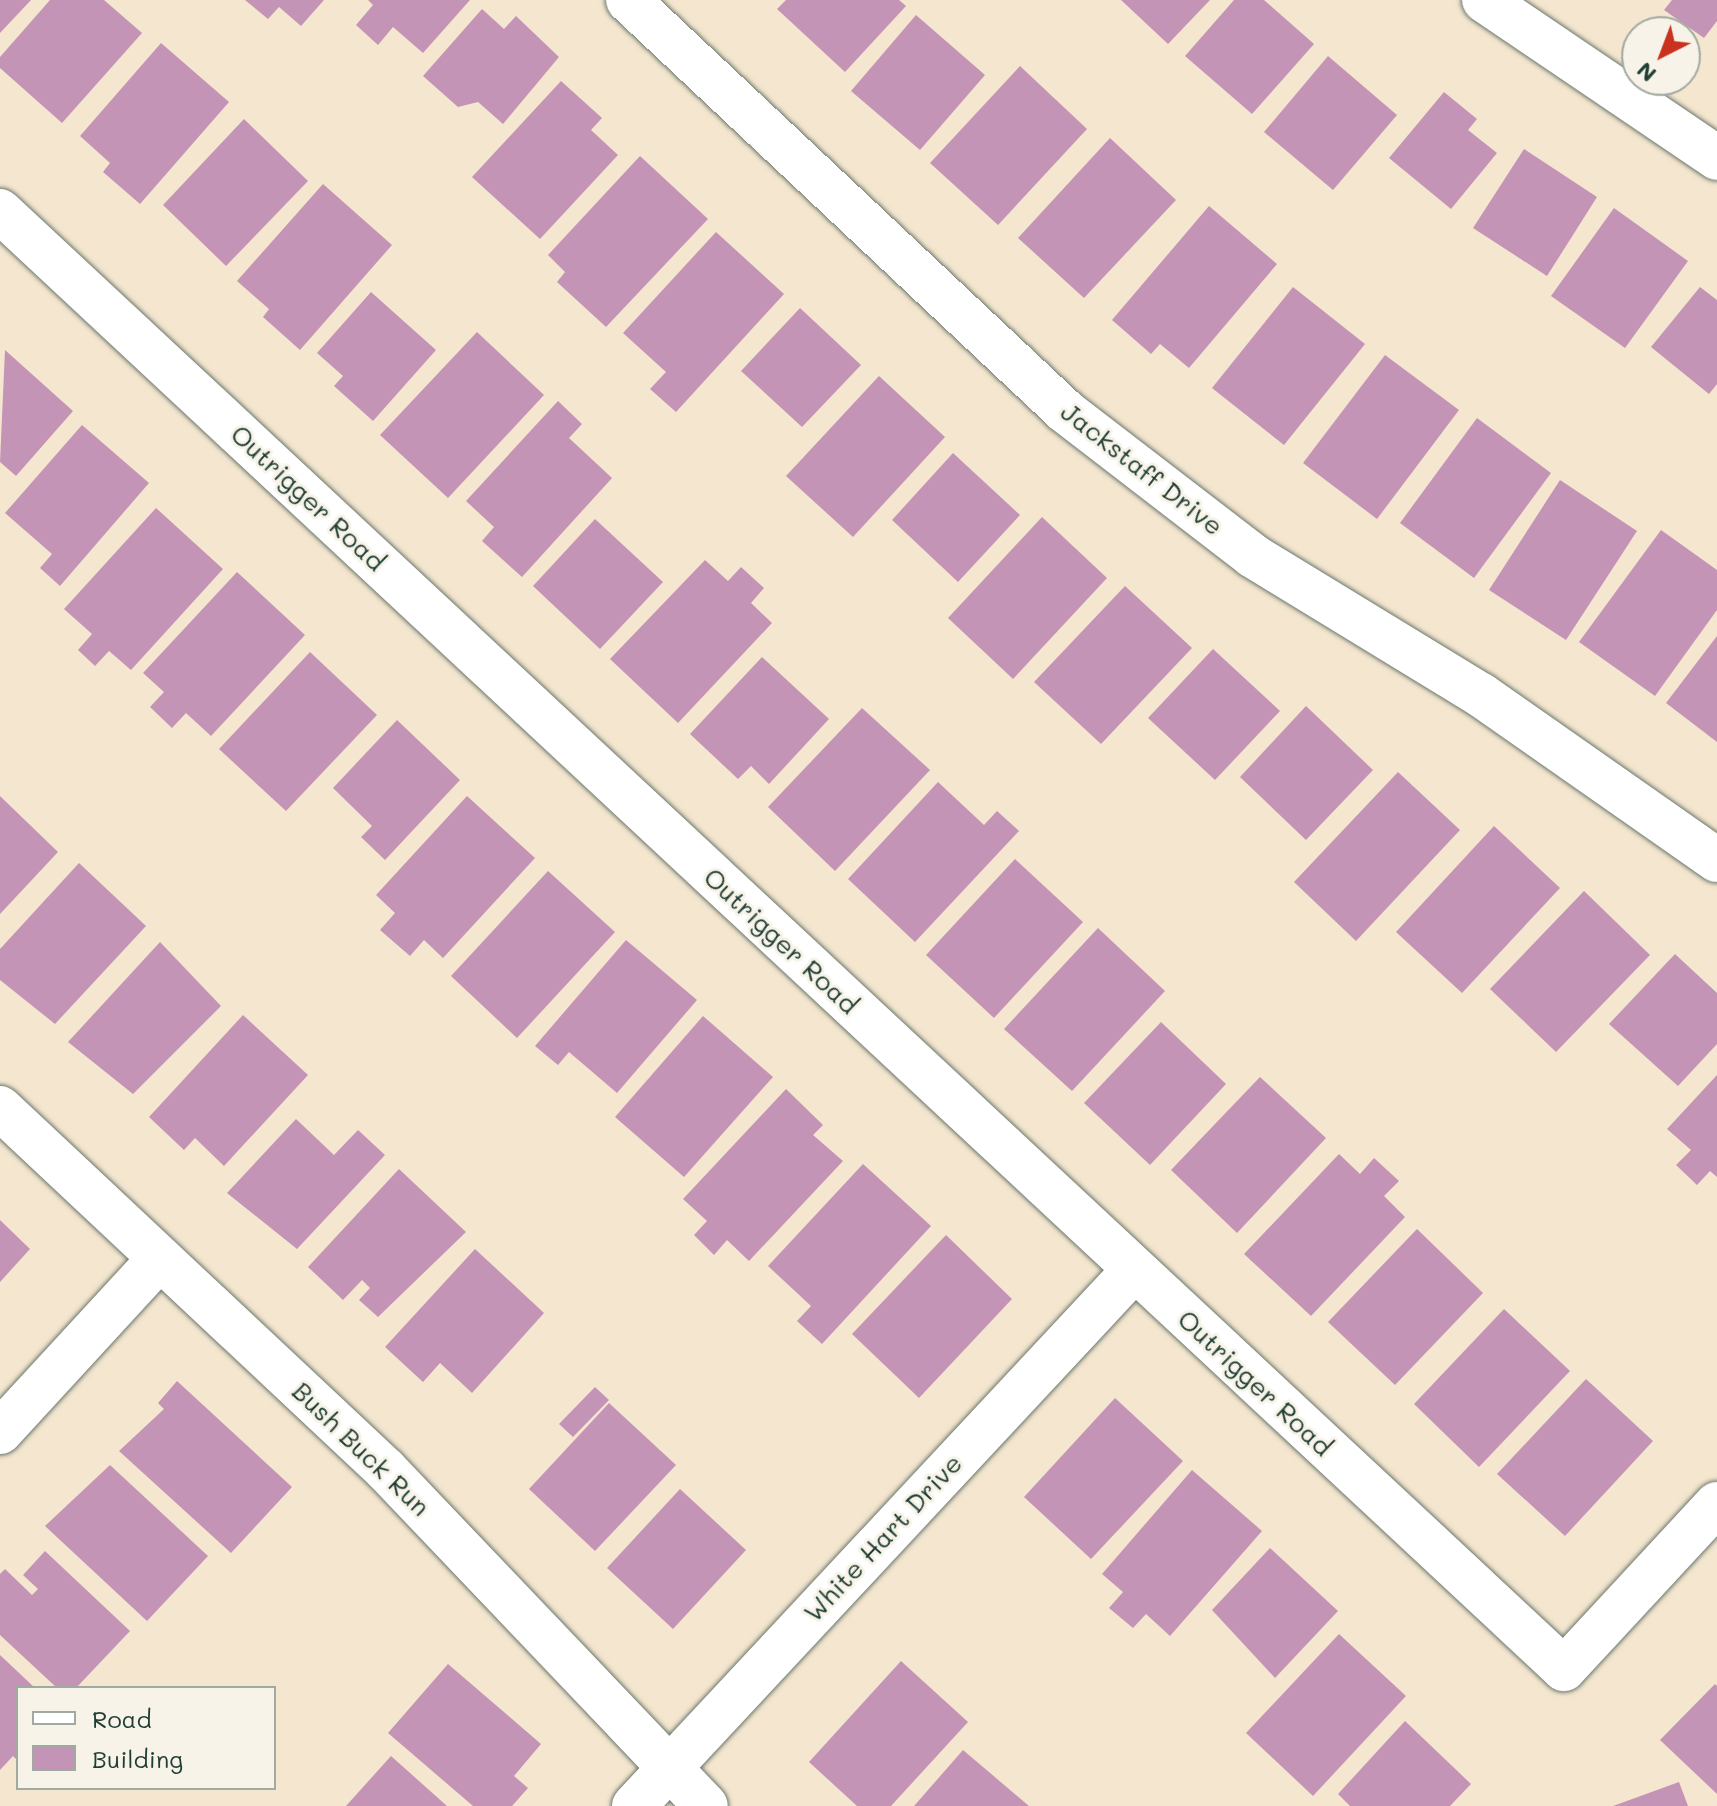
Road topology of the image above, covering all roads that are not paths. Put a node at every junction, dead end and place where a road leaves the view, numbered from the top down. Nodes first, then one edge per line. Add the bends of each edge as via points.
1 (628, 0) edge
2 (1484, 0) edge
3 (1717, 158) edge
4 (0, 211) edge
5 (1717, 860) edge
6 (0, 1108) edge
7 (160, 1258) junction
8 (1134, 1270) junction
9 (0, 1432) edge
10 (1717, 1504) edge
11 (666, 1770) junction
12 (634, 1806) edge
13 (706, 1806) edge

1 - 5 street, Jackstaff Drive via 1065,411 1253,556 1481,695
2 - 3 street
4 - 8 street, Outrigger Road
6 - 7 street, Bush Buck Run
7 - 9 street
7 - 11 street, Bush Buck Run via 385,1469
8 - 10 street, Outrigger Road via 1564,1669
8 - 11 street, White Hart Drive
11 - 12 street, White Hart Drive
11 - 13 street, Bush Buck Run

